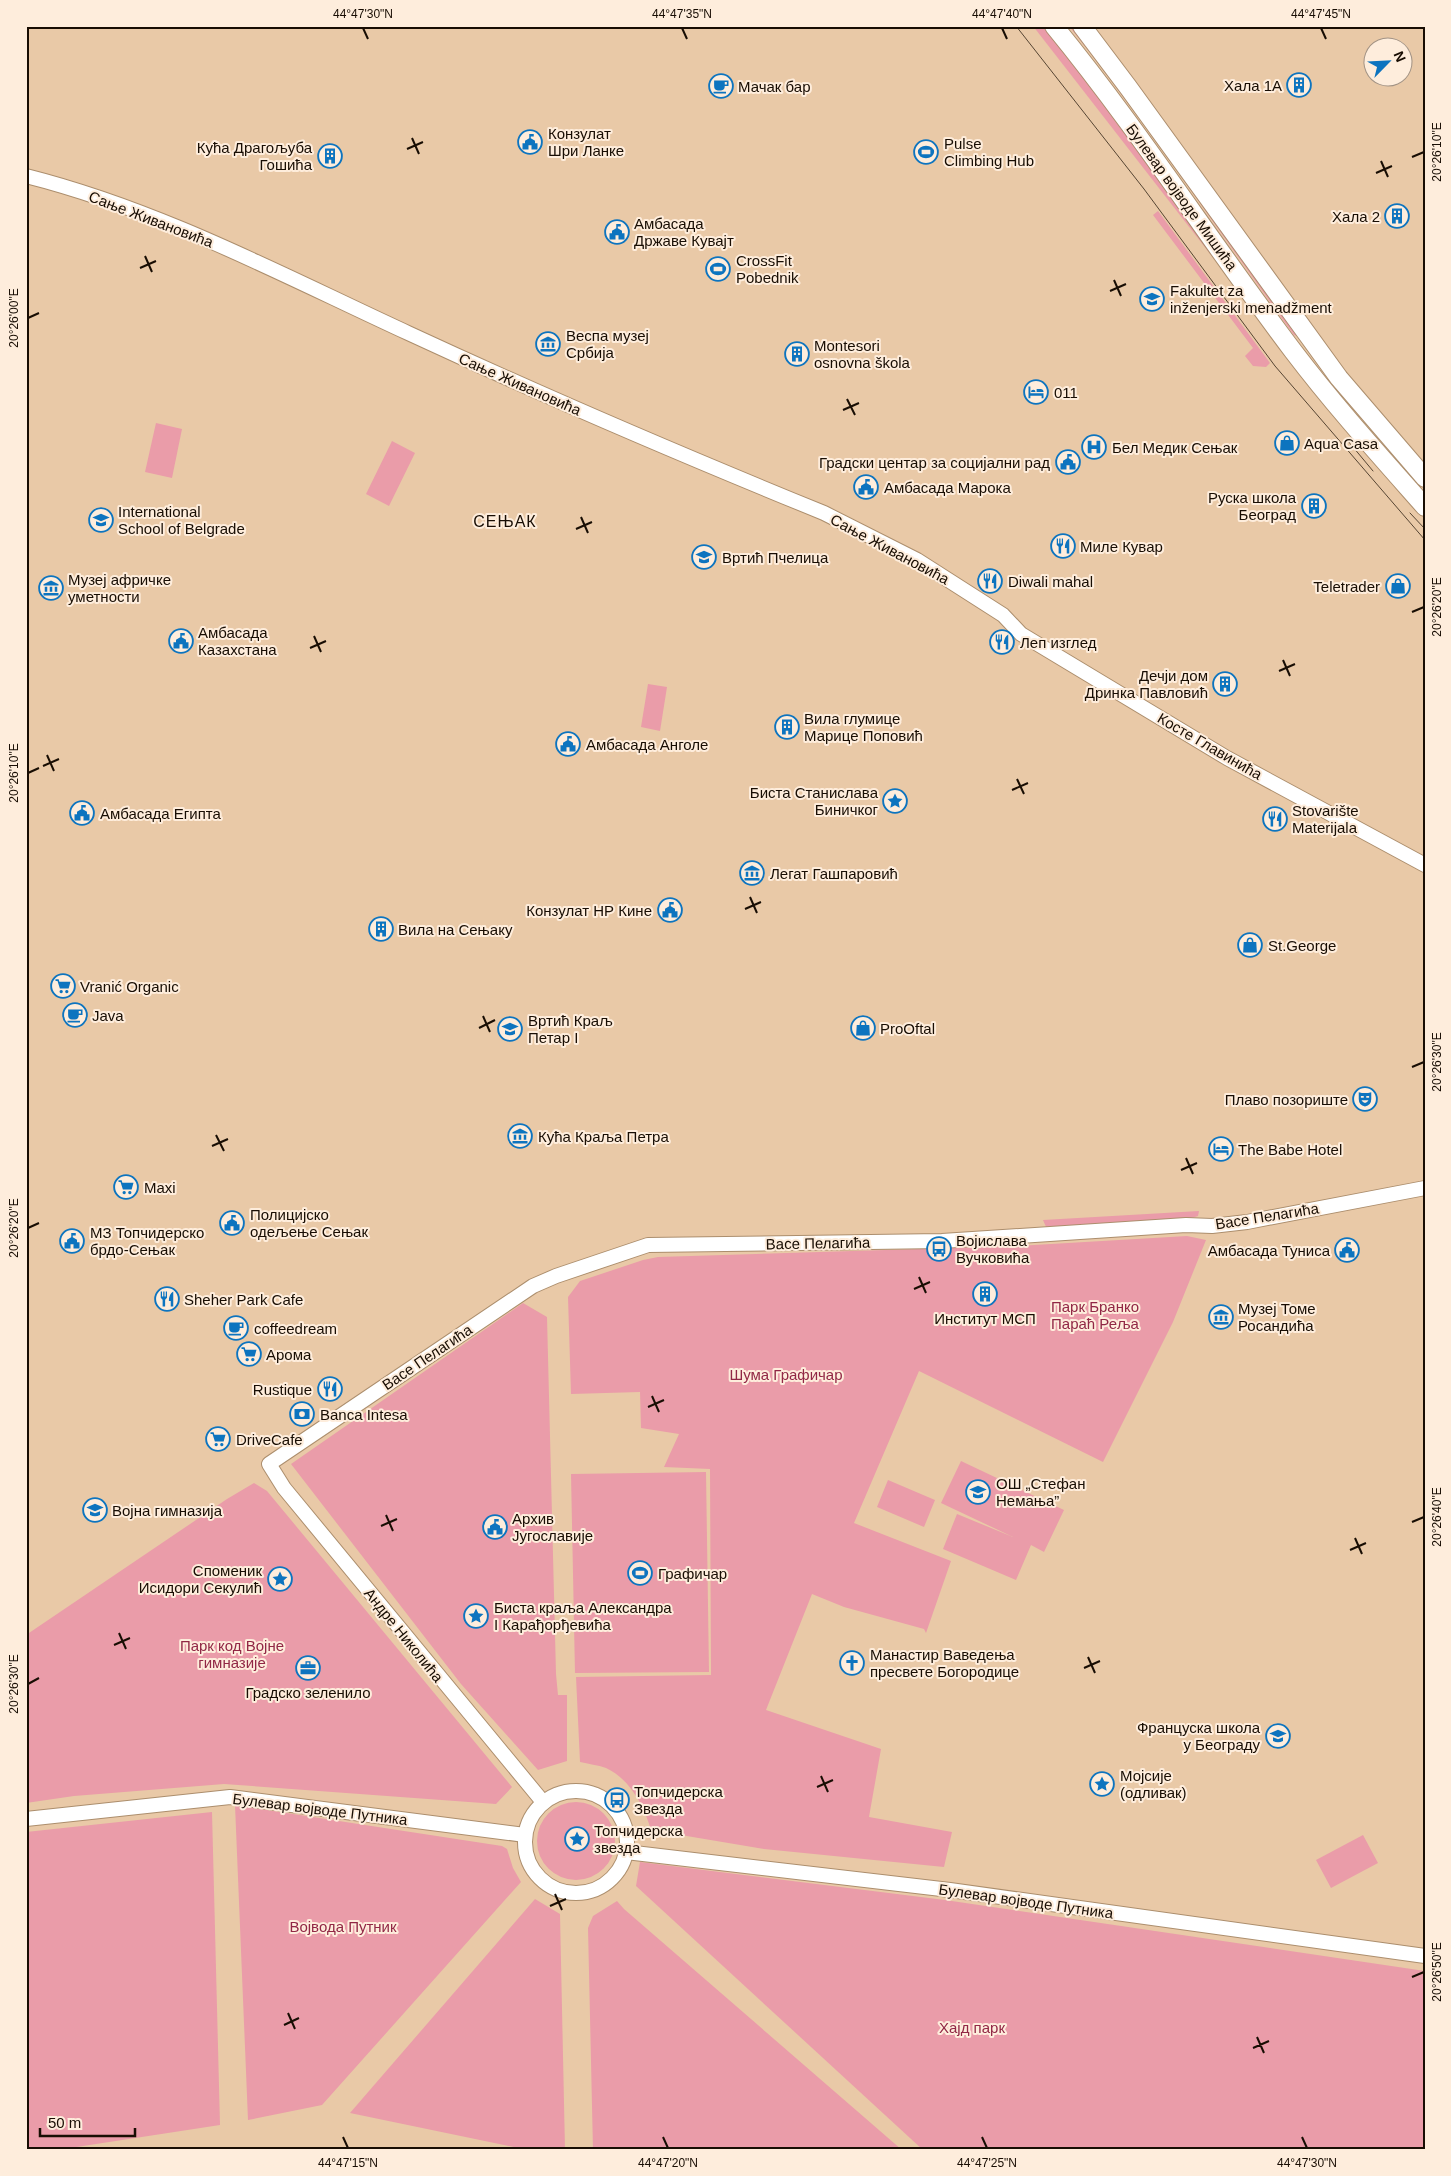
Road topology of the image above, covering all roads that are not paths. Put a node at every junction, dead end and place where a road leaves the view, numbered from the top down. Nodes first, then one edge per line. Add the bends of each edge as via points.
1 (1054, 26) edge
2 (1082, 26) edge
3 (26, 176) edge
4 (1425, 478) edge
5 (1425, 507) edge
6 (1003, 615) joint
7 (1425, 865) edge
8 (1425, 1188) edge
9 (269, 1464) joint
10 (543, 1802) junction
11 (26, 1819) edge
12 (525, 1835) junction
13 (626, 1852) junction
14 (1425, 1956) edge

1 - 5 main road, Булевар војводе Мишића via 1295,353
2 - 4 main road, Булевар војводе Мишића via 1317,349 1353,396
3 - 6 street, Сање Живановића via 185,229 522,386 824,513 917,560
6 - 7 street, Косте Главинића via 1022,634 1219,753
8 - 9 street, Васе Пелагића via 1212,1226 942,1241 648,1245 533,1286
9 - 10 street, Андре Николића via 284,1488
10 - 12 street via 533,1813
10 - 13 street via 569,1790 586,1791 603,1798 623,1819 628,1838
11 - 12 street, Булевар војводе Путника via 230,1797
12 - 13 street via 526,1854 537,1875 552,1886 574,1893 603,1886 622,1866
13 - 14 street, Булевар војводе Путника via 950,1890

